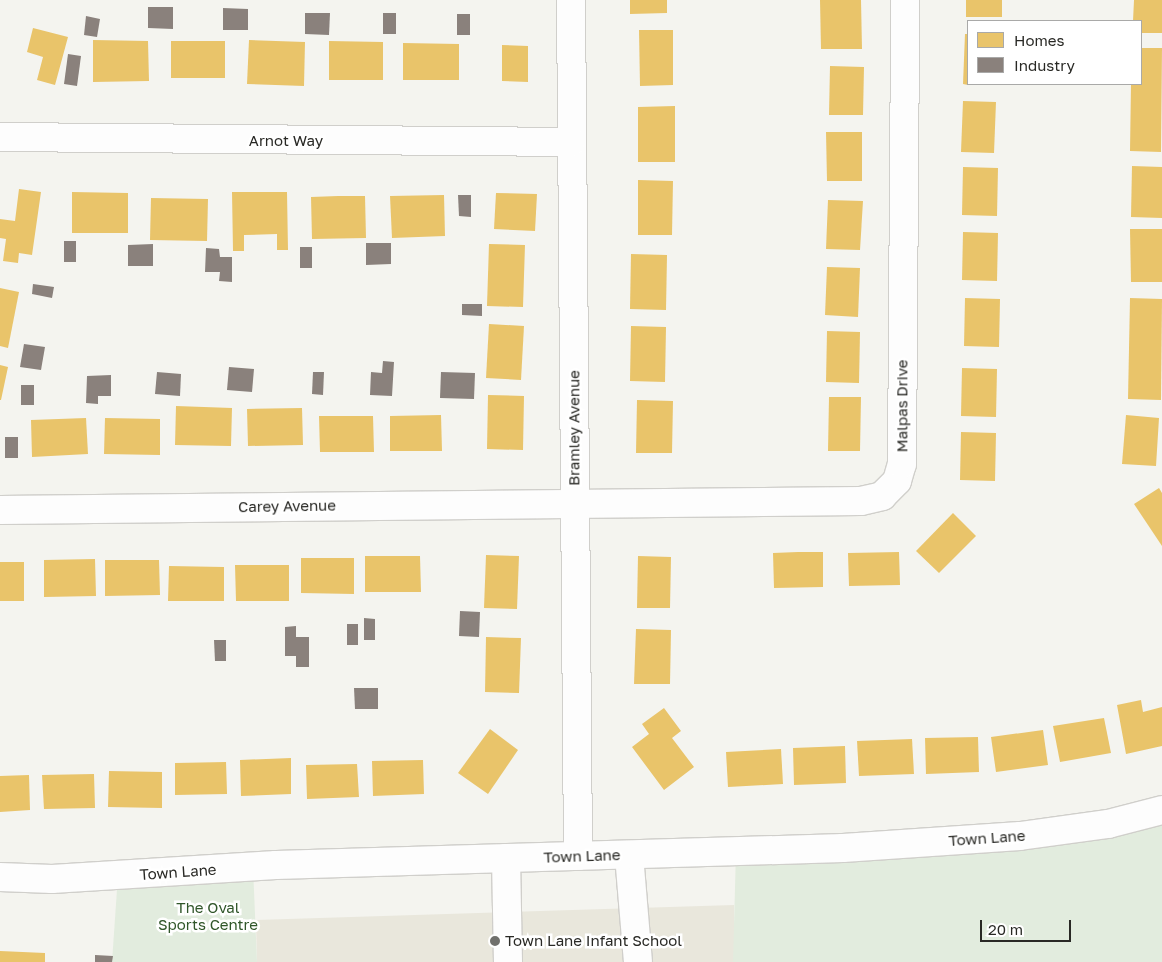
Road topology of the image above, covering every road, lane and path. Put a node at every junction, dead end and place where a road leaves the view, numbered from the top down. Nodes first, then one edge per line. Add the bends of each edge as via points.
1 (571, 0) edge
2 (905, 0) edge
3 (0, 137) edge
4 (571, 142) junction
5 (574, 502) junction
6 (0, 510) edge
7 (1162, 810) edge
8 (629, 855) junction
9 (578, 856) junction
10 (506, 858) junction
11 (0, 878) edge
12 (508, 962) edge
13 (638, 962) edge

1 - 4 street, Bramley Avenue
2 - 5 street, Malpas Drive via 902,464 898,481 882,496 861,501
3 - 4 street, Arnot Way
4 - 5 street, Bramley Avenue
5 - 6 street, Carey Avenue
5 - 9 street, Bramley Avenue
7 - 8 street, Town Lane via 1108,824 1020,836 843,848
8 - 9 street, Town Lane
8 - 13 street
9 - 10 street, Town Lane
10 - 11 street, Town Lane via 276,865 52,879
10 - 12 street

